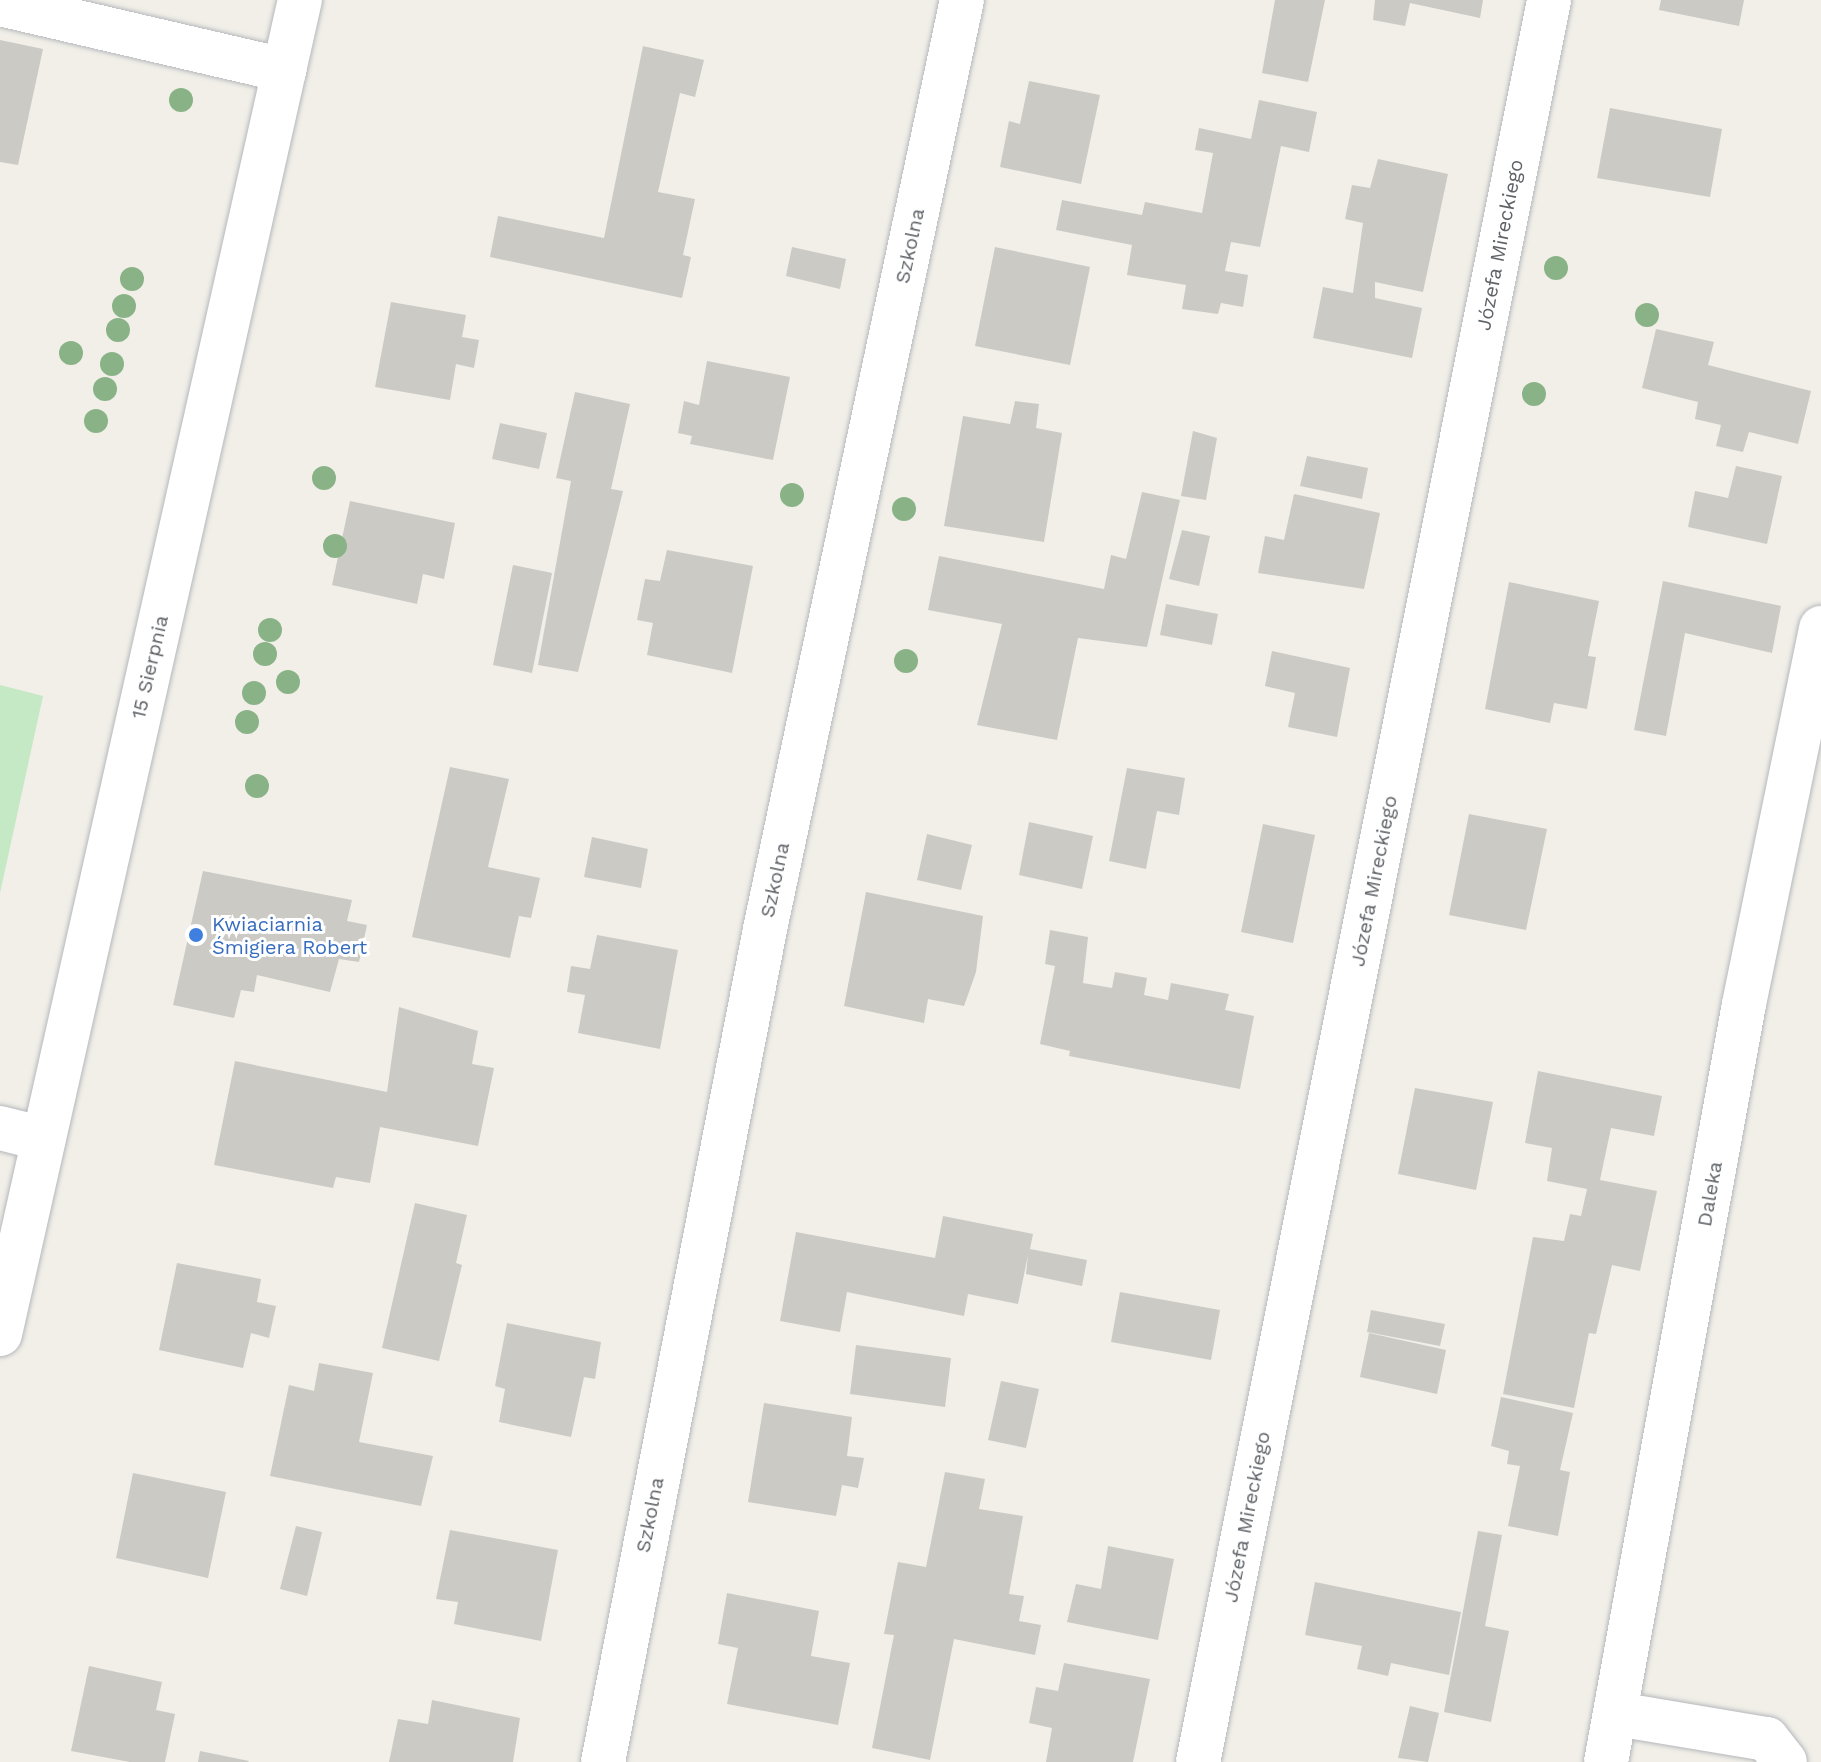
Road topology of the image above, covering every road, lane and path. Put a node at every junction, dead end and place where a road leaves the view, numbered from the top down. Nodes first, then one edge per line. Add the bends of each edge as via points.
1 (300, 0) edge
2 (962, 0) edge
3 (1549, 0) edge
4 (0, 4) edge
5 (284, 70) junction
6 (1821, 628) edge
7 (0, 1128) edge
8 (44, 1139) junction
9 (0, 1334) edge
10 (1617, 1714) junction
11 (603, 1762) edge
12 (1198, 1762) edge
13 (1606, 1762) edge
14 (1785, 1762) edge

1 - 5 street, 15 Sierpnia
2 - 11 street, Szkolna via 765,929
3 - 12 street, Józefa Mireckiego
4 - 5 street
5 - 8 street, 15 Sierpnia
6 - 10 street, Daleka via 1744,1004
7 - 8 street
8 - 9 street, 15 Sierpnia
10 - 13 street, Daleka
10 - 14 street via 1767,1739

